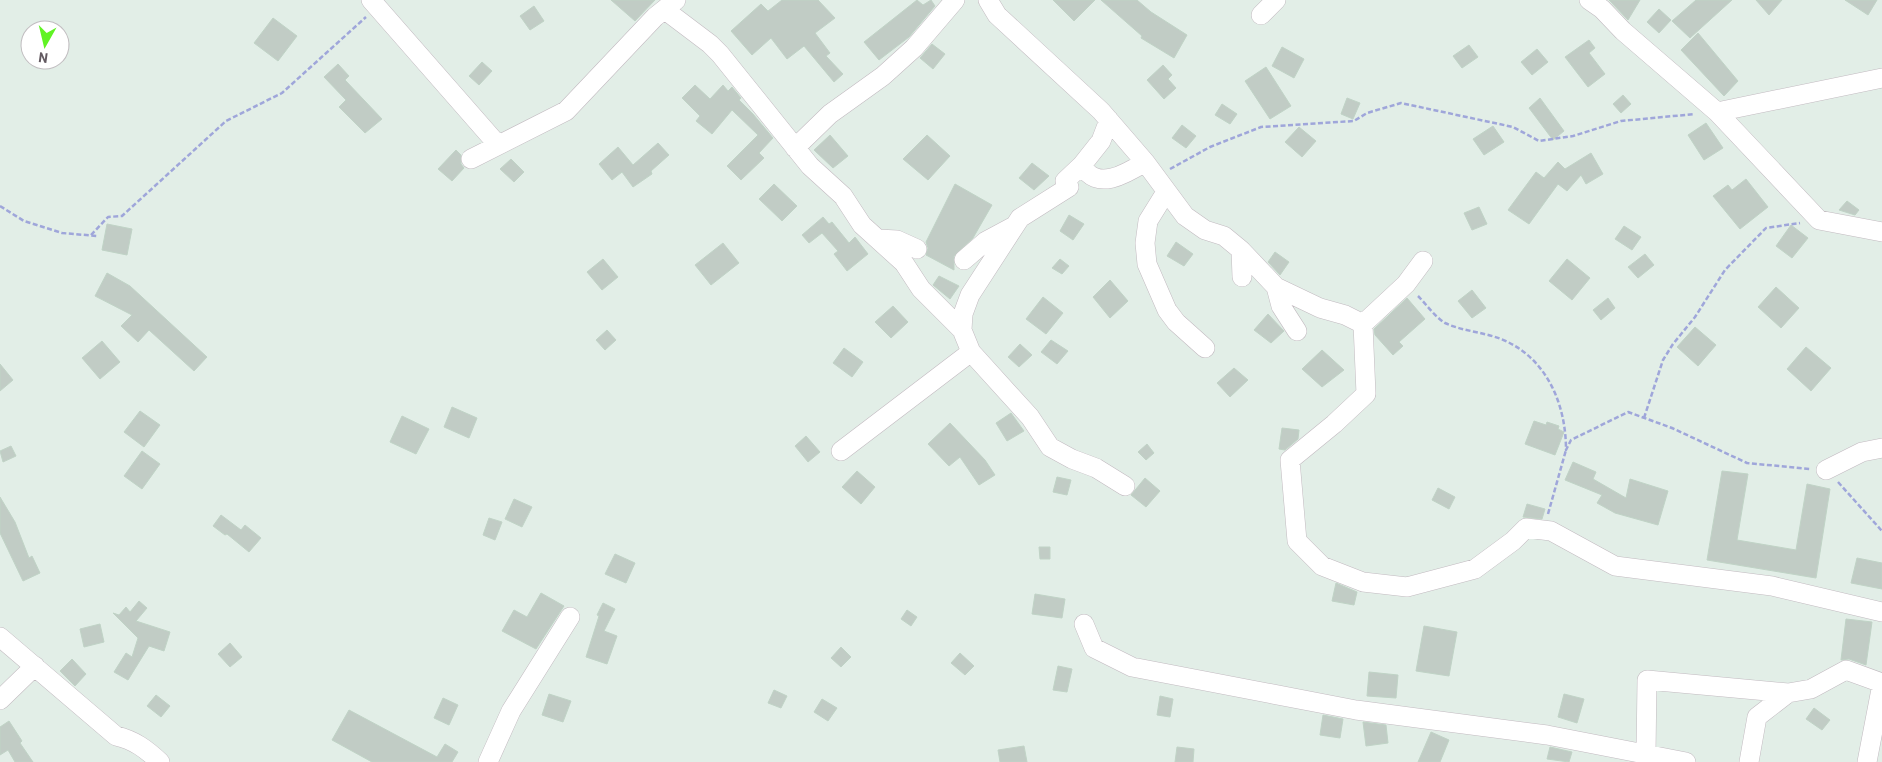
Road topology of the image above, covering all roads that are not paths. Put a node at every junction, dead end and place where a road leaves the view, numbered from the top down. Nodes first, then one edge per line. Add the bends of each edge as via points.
1 (955, 0) edge
2 (988, 0) edge
3 (1276, 0) edge
4 (1589, 0) edge
5 (374, 4) edge
6 (670, 5) edge
7 (1261, 16) dead end
8 (1882, 78) edge
9 (1717, 112) junction
10 (1109, 120) junction
11 (498, 145) junction
12 (795, 148) junction
13 (471, 159) dead end
14 (1082, 165) junction
15 (1150, 169) junction
16 (1166, 192) junction
17 (1015, 226) junction
18 (1882, 232) edge
19 (878, 239) junction
20 (917, 249) dead end
21 (1241, 250) junction
22 (964, 260) dead end
23 (1422, 261) dead end
24 (1242, 277) dead end
25 (1276, 288) junction
26 (1363, 324) junction
27 (962, 330) junction
28 (1297, 331) dead end
29 (1205, 348) dead end
30 (971, 352) junction
31 (1882, 448) edge
32 (840, 450) dead end
33 (1826, 470) road end
34 (1125, 486) dead end
35 (1882, 612) edge
36 (570, 617) dead end
37 (1084, 624) dead end
38 (0, 637) edge
39 (35, 666) junction
40 (1882, 683) edge
41 (1788, 692) junction
42 (0, 700) edge
43 (1646, 754) junction
44 (160, 762) edge
45 (488, 762) edge
46 (1686, 762) edge
47 (1749, 762) edge
48 (1867, 762) edge

1 - 12 street via 914,48 830,114
2 - 10 street via 997,15
3 - 7 street
4 - 9 street
5 - 11 street
6 - 11 street via 566,111
6 - 12 street via 748,86
8 - 9 street
9 - 18 street via 1819,220
10 - 14 street via 1101,141
10 - 15 street
11 - 13 street
12 - 19 street via 843,196 862,225
14 - 15 street via 1093,178 1105,180
14 - 17 street via 1066,181 1069,187 1020,218
15 - 16 street
16 - 21 street via 1185,216 1205,230 1224,236
16 - 29 street via 1148,221 1147,264 1167,310
17 - 22 street via 986,241
17 - 27 street via 970,295 963,314
19 - 20 street via 897,240
19 - 27 street via 904,263 922,289
21 - 24 street
21 - 25 street
23 - 26 street via 1406,284
25 - 26 street
25 - 28 street via 1281,306
26 - 35 street via 1366,394 1290,460 1297,541 1322,566 1363,582 1407,587 1474,569 1526,528 1551,531 1616,566 1772,586
27 - 30 street
30 - 32 street
30 - 34 street via 1025,411 1050,447 1096,468
31 - 33 street via 1862,452
36 - 45 street via 511,712
37 - 43 street via 1094,648 1132,667 1356,710 1547,735
38 - 39 street
39 - 42 street
39 - 44 street via 116,736 141,746
40 - 41 street via 1846,670 1811,689
40 - 48 street
41 - 43 street via 1647,680
41 - 47 street via 1757,717
43 - 46 street

